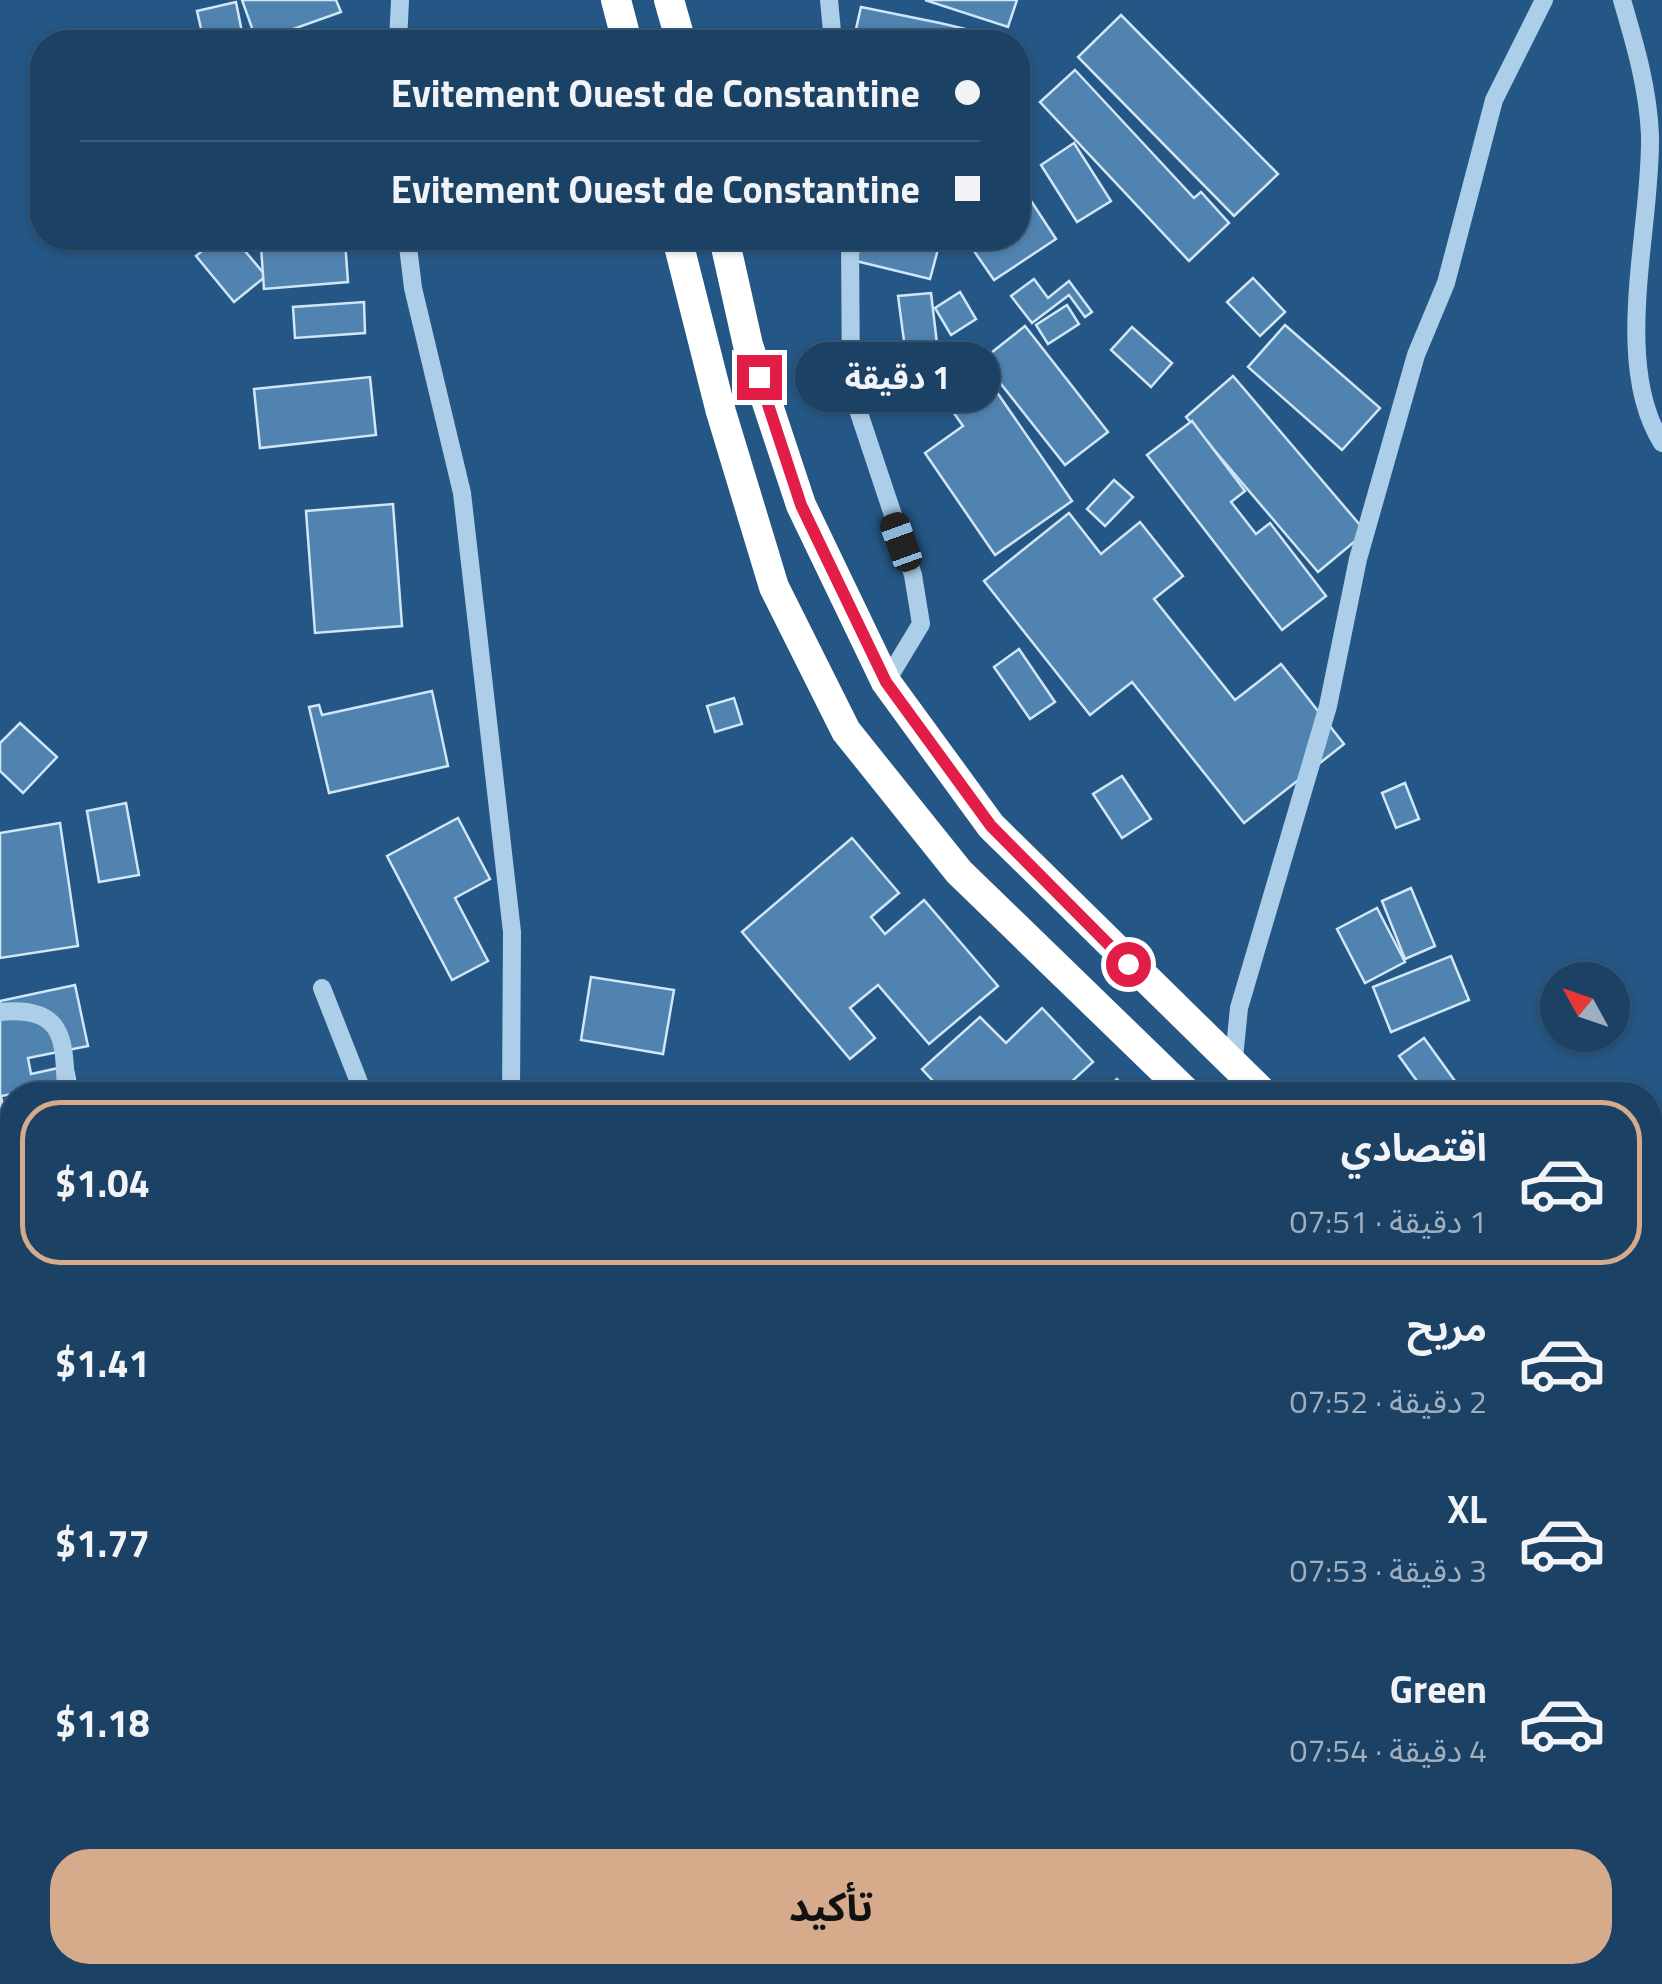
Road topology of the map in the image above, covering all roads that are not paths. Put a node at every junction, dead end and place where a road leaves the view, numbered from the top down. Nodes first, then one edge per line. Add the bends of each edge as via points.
1 (400, 0) edge
2 (616, 0) edge
3 (669, 0) edge
4 (828, 0) edge
5 (1544, 0) edge
6 (1622, 0) edge
7 (399, 30) edge
8 (624, 30) edge
9 (678, 30) edge
10 (832, 30) edge
11 (408, 250) edge
12 (680, 250) edge
13 (727, 250) edge
14 (850, 250) edge
15 (1662, 443) edge
16 (886, 682) junction
17 (322, 988) dead end
18 (0, 1012) edge
19 (1232, 1068) junction
20 (66, 1082) edge
21 (359, 1082) edge
22 (511, 1082) edge
23 (1176, 1082) edge
24 (1249, 1082) edge

1 - 7 street
2 - 8 highway
3 - 9 highway
4 - 10 street
5 - 19 street via 1494,100 1446,283 1416,356 1358,558 1328,706 1240,1008
6 - 15 street via 1640,61 1650,134 1636,343 1649,423
11 - 22 street via 462,493 512,932
12 - 23 highway via 774,587 846,732 959,872
13 - 16 highway via 748,345 801,505
14 - 16 street via 851,390 913,575 921,624
16 - 19 highway via 991,826
17 - 21 street
18 - 20 street via 48,1017 64,1039
19 - 24 highway

